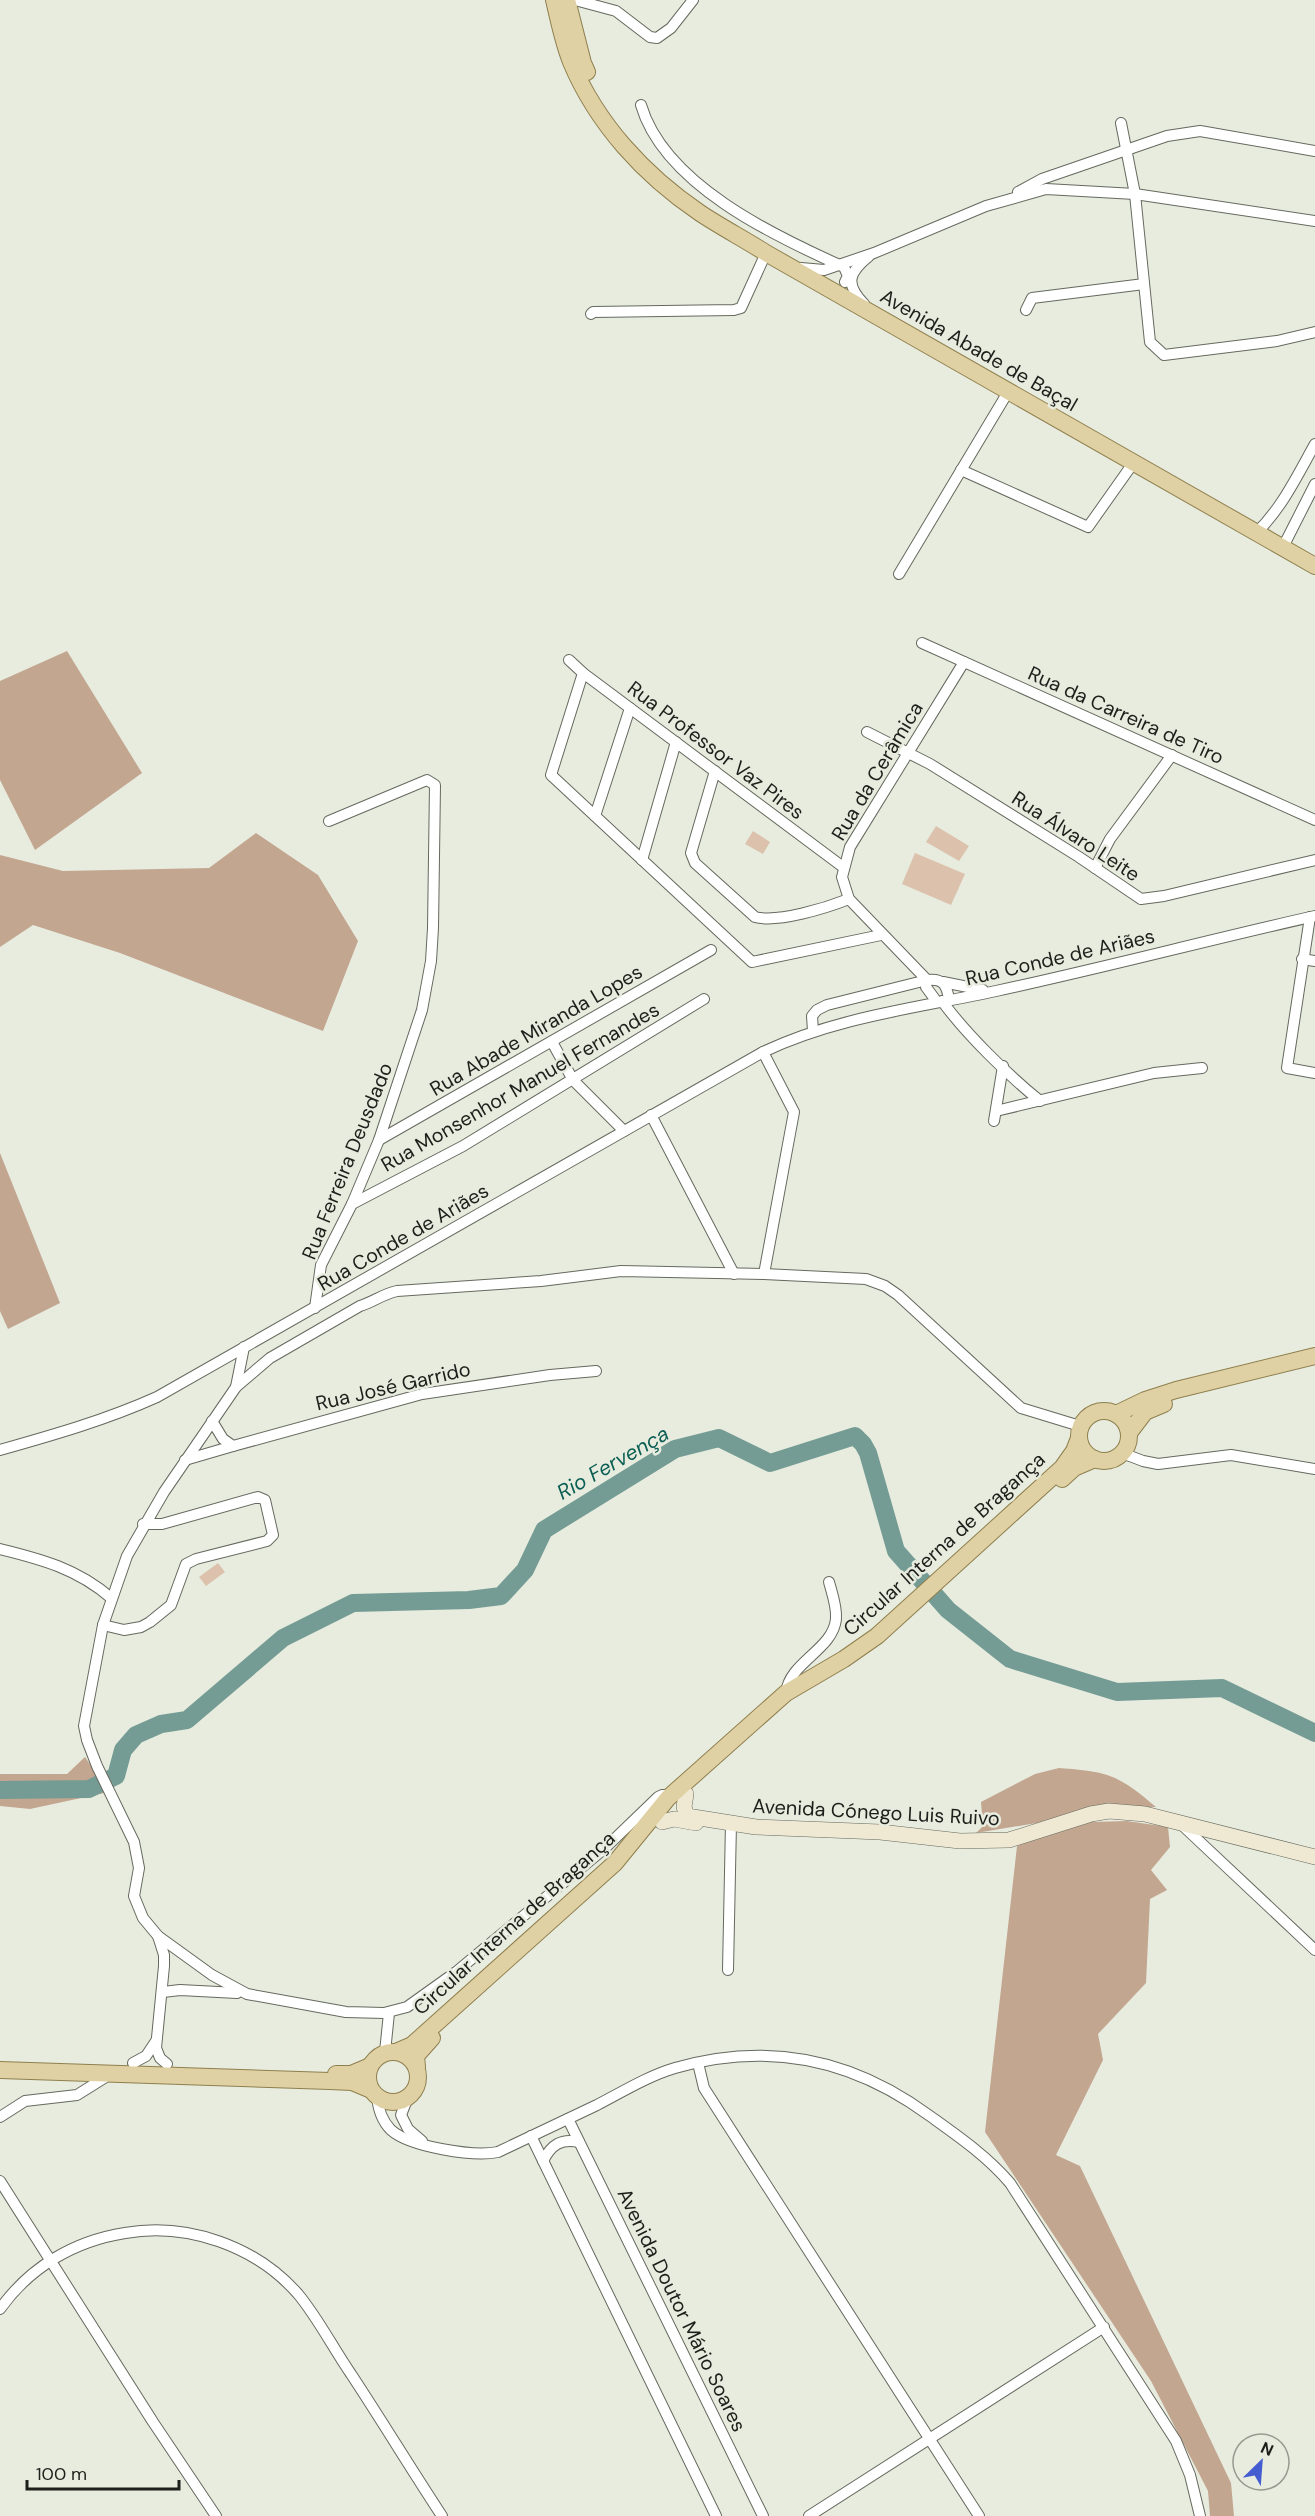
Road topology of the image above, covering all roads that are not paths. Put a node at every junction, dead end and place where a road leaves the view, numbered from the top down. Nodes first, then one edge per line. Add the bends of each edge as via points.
1 (555, 0) edge
2 (567, 0) edge
3 (574, 0) edge
4 (693, 0) edge
5 (642, 105) dead end
6 (1121, 123) dead end
7 (1127, 149) junction
8 (1315, 151) edge
9 (634, 157) junction
10 (1135, 194) junction
11 (999, 202) junction
12 (1315, 221) edge
13 (766, 253) junction
14 (874, 253) junction
15 (835, 265) junction
16 (789, 266) junction
17 (854, 270) junction
18 (845, 282) junction
19 (1144, 284) junction
20 (829, 288) junction
21 (1026, 310) dead end
22 (872, 313) junction
23 (591, 314) dead end
24 (1315, 332) edge
25 (1276, 341) junction
26 (1315, 342) edge
27 (1008, 392) junction
28 (1315, 444) edge
29 (1134, 462) junction
30 (961, 470) junction
31 (1315, 484) edge
32 (1257, 532) junction
33 (1282, 547) junction
34 (1315, 566) edge
35 (899, 574) dead end
36 (922, 643) dead end
37 (569, 660) dead end
38 (964, 662) junction
39 (583, 673) junction
40 (630, 708) junction
41 (867, 732) dead end
42 (676, 742) junction
43 (909, 752) junction
44 (1172, 755) junction
45 (715, 771) junction
46 (595, 816) junction
47 (1315, 820) edge
48 (329, 821) dead end
49 (642, 860) junction
50 (1315, 860) edge
51 (843, 867) junction
52 (1095, 868) junction
53 (849, 899) junction
54 (1312, 916) edge
55 (881, 935) junction
56 (711, 950) dead end
57 (1302, 959) junction
58 (1315, 962) edge
59 (943, 982) junction
60 (926, 984) junction
61 (995, 991) junction
62 (704, 999) dead end
63 (943, 1001) junction
64 (921, 1005) junction
65 (813, 1031) junction
66 (552, 1042) junction
67 (763, 1052) junction
68 (1003, 1066) junction
69 (1202, 1068) dead end
70 (1315, 1073) edge
71 (573, 1080) junction
72 (1040, 1101) junction
73 (651, 1115) junction
74 (624, 1131) junction
75 (379, 1140) junction
76 (352, 1204) junction
77 (734, 1274) junction
78 (764, 1274) junction
79 (370, 1277) junction
80 (351, 1288) junction
81 (383, 1294) junction
82 (360, 1306) junction
83 (315, 1308) junction
84 (261, 1338) junction
85 (244, 1347) junction
86 (1315, 1356) edge
87 (270, 1358) junction
88 (1315, 1363) edge
89 (596, 1371) dead end
90 (236, 1387) junction
91 (1116, 1414) junction
92 (212, 1421) junction
93 (1079, 1432) junction
94 (1129, 1433) junction
95 (232, 1446) junction
96 (0, 1450) edge
97 (1122, 1453) junction
98 (1095, 1459) junction
99 (185, 1460) junction
100 (1315, 1469) edge
101 (143, 1524) junction
102 (0, 1549) edge
103 (977, 1550) junction
104 (829, 1582) dead end
105 (111, 1598) junction
106 (104, 1624) junction
107 (894, 1625) junction
108 (786, 1694) junction
109 (679, 1794) junction
110 (708, 1821) junction
111 (662, 1822) junction
112 (1179, 1822) junction
113 (730, 1823) junction
114 (1315, 1857) edge
115 (158, 1936) junction
116 (1315, 1950) edge
117 (728, 1970) dead end
118 (163, 1992) junction
119 (247, 1994) junction
120 (389, 2013) junction
121 (156, 2040) junction
122 (391, 2052) junction
123 (134, 2063) junction
124 (698, 2063) junction
125 (0, 2064) edge
126 (167, 2064) junction
127 (194, 2065) junction
128 (370, 2066) junction
129 (417, 2067) junction
130 (0, 2070) edge
131 (69, 2071) junction
132 (90, 2072) junction
133 (114, 2072) junction
134 (374, 2093) junction
135 (69, 2096) junction
136 (408, 2097) junction
137 (0, 2117) edge
138 (568, 2119) junction
139 (531, 2136) junction
140 (579, 2142) junction
141 (427, 2145) junction
142 (543, 2161) junction
143 (0, 2181) edge
144 (52, 2259) junction
145 (0, 2309) edge
146 (1104, 2327) junction
147 (929, 2439) junction
148 (216, 2516) edge
149 (442, 2516) edge
150 (716, 2516) edge
151 (763, 2516) edge
152 (809, 2516) edge
153 (979, 2516) edge
154 (1200, 2516) edge

1 - 9 main road, Avenida Abade de Baçal via 572,63 595,108
2 - 9 main road, Avenida Abade de Baçal via 583,63
3 - 4 street via 616,10 650,37 657,38 671,28
5 - 15 street via 646,122 669,156 699,186
6 - 7 street
7 - 8 street via 1167,136 1200,131
7 - 10 street
7 - 11 street via 1042,179
9 - 13 main road, Avenida Abade de Baçal via 664,187
10 - 11 street via 1046,189
10 - 12 street
10 - 19 street
11 - 14 street
13 - 16 main road, Avenida Abade de Baçal
13 - 23 street via 741,308
14 - 15 street
14 - 17 street
15 - 16 street via 814,271
15 - 18 street via 844,267 848,273
15 - 20 street via 828,277
16 - 20 main road, Avenida Abade de Baçal
17 - 18 street
17 - 22 street via 854,294
18 - 20 street
19 - 21 street via 1032,298
19 - 25 street via 1150,342 1164,355
20 - 22 main road, Avenida Abade de Baçal
22 - 27 main road, Avenida Abade de Baçal
24 - 25 street
25 - 26 street
27 - 29 main road, Avenida Abade de Baçal
27 - 30 street
28 - 32 street via 1280,505
29 - 30 street via 1088,526
29 - 32 main road, Avenida Abade de Baçal
30 - 35 street
31 - 33 street
32 - 33 main road, Avenida Abade de Baçal
33 - 34 main road, Avenida Abade de Baçal
36 - 38 street, Rua da Carreira de Tiro
37 - 39 street, Rua Professor Vaz Pires
38 - 43 street, Rua da Cerâmica
38 - 44 street, Rua da Carreira de Tiro
39 - 40 street, Rua Professor Vaz Pires
39 - 46 street via 551,775
40 - 42 street, Rua Professor Vaz Pires
40 - 46 street
41 - 43 street, Rua Álvaro Leite
42 - 45 street, Rua Professor Vaz Pires
42 - 49 street
43 - 51 street, Rua da Cerâmica via 850,847
43 - 52 street, Rua Álvaro Leite
44 - 47 street, Rua da Carreira de Tiro
44 - 52 street via 1110,839
45 - 51 street, Rua Professor Vaz Pires
45 - 53 street via 691,853 695,863 755,917 766,920
46 - 49 street
48 - 75 street, Rua Ferreira Deusdado via 428,780 435,784 431,962 413,1042
49 - 55 street via 752,962
50 - 52 street, Rua Álvaro Leite via 1146,900 1133,896
51 - 53 street, Rua da Cerâmica
53 - 55 street, Rua da Cerâmica
54 - 57 street
54 - 61 street, Rua Conde de Ariães
55 - 60 street, Rua da Cerâmica
56 - 66 street, Rua Abade Miranda Lopes
57 - 58 street
57 - 70 street via 1287,1068
59 - 60 street via 936,979
59 - 61 street
59 - 63 street via 947,987
60 - 63 street, Rua da Cerâmica
60 - 64 street
60 - 65 street via 827,1005 812,1016
61 - 63 street, Rua Conde de Ariães
62 - 71 street, Rua Monsenhor Manuel Fernandes
63 - 64 street, Rua Conde de Ariães
63 - 68 street, Rua da Cerâmica via 957,1022
64 - 65 street, Rua Conde de Ariães
65 - 67 street, Rua Conde de Ariães
66 - 71 street
66 - 75 street, Rua Abade Miranda Lopes
67 - 73 street, Rua Conde de Ariães
67 - 78 street via 794,1112
68 - 72 street, Rua da Cerâmica
68 - 72 street via 995,1116
69 - 72 street via 1154,1073
71 - 74 street
71 - 76 street, Rua Monsenhor Manuel Fernandes via 463,1146
73 - 74 street, Rua Conde de Ariães
73 - 77 street
74 - 79 street, Rua Conde de Ariães
75 - 76 street, Rua Ferreira Deusdado
76 - 83 street, Rua Ferreira Deusdado via 321,1265
77 - 78 street
77 - 81 street via 621,1271
78 - 93 street via 876,1282 898,1295 1014,1403
79 - 80 street, Rua Conde de Ariães
79 - 81 street
80 - 82 street
80 - 83 street, Rua Conde de Ariães
81 - 82 street
82 - 87 street
83 - 84 street, Rua Conde de Ariães
84 - 85 street, Rua Conde de Ariães
84 - 87 street
85 - 90 street
85 - 96 street, Rua Conde de Ariães via 128,1410
86 - 91 main road via 1176,1390
87 - 90 street
88 - 94 main road via 1162,1404 1145,1412
89 - 95 street, Rua José Garrido via 422,1394
90 - 92 street
91 - 93 main road via 1100,1411 1085,1419
91 - 94 main road
92 - 95 street
92 - 99 street
93 - 98 main road via 1084,1451
93 - 103 main road, Circular Interna de Bragança via 1074,1451 1062,1468
94 - 97 main road
95 - 99 street, Rua José Garrido
97 - 98 main road via 1107,1461
97 - 100 street via 1158,1464 1232,1455
98 - 103 main road, Circular Interna de Bragança via 1072,1469
99 - 101 street
101 - 105 street
101 - 106 street via 162,1524 258,1497 265,1500 273,1535 267,1541 186,1564 171,1605 141,1627 124,1630
102 - 105 street via 65,1568
103 - 107 main road, Circular Interna de Bragança
104 - 108 street via 836,1616 834,1626 790,1679
105 - 106 street
106 - 115 street via 84,1726 97,1766 139,1857 134,1896 138,1908
107 - 108 main road, Circular Interna de Bragança
107 - 109 main road, Circular Interna de Bragança via 865,1654 788,1702
108 - 109 main road, Circular Interna de Bragança
109 - 110 street via 687,1816
109 - 111 main road, Circular Interna de Bragança
109 - 120 street via 658,1797 604,1849 456,1972 417,2001
109 - 122 main road, Circular Interna de Bragança via 615,1863 412,2045
110 - 111 street, Avenida Cónego Luis Ruivo
110 - 113 street, Avenida Cónego Luis Ruivo
111 - 129 main road, Circular Interna de Bragança via 629,1863 425,2044 416,2056
112 - 113 street, Avenida Cónego Luis Ruivo via 1109,1811 1009,1840 960,1841
112 - 114 street, Avenida Cónego Luis Ruivo
112 - 116 street
113 - 117 street
115 - 118 street via 164,1955
115 - 119 street via 212,1975
118 - 119 street
118 - 121 street
119 - 120 street via 346,2013
120 - 122 street
121 - 123 street via 146,2056
121 - 126 street via 157,2053
122 - 128 main road via 379,2055
122 - 129 main road via 412,2060
123 - 125 main road
123 - 126 main road
124 - 138 street via 648,2079
124 - 146 street via 761,2054 802,2058 839,2067 909,2100 998,2168
124 - 147 street via 704,2088
126 - 127 main road
127 - 128 main road via 341,2074
127 - 132 main road via 107,2066
128 - 134 main road via 367,2074
129 - 136 main road via 418,2084
130 - 131 main road
131 - 132 main road
131 - 135 street via 76,2085
132 - 133 main road
132 - 135 street via 78,2091
133 - 134 main road via 330,2080 352,2082
133 - 135 street
134 - 136 main road via 392,2102
134 - 141 street via 391,2129
135 - 137 street via 25,2101
136 - 141 street via 402,2109 403,2119 408,2129
138 - 139 street
138 - 140 street, Avenida Doutor Mário Soares
139 - 141 street via 487,2154
139 - 142 street
140 - 142 street via 562,2141 554,2145
140 - 151 street, Avenida Doutor Mário Soares
142 - 150 street
143 - 144 street
144 - 145 street via 29,2276
144 - 148 street via 59,2276
144 - 149 street via 103,2236 169,2230 200,2235 262,2264 298,2295
146 - 147 street
146 - 154 street via 1185,2457
147 - 152 street
147 - 153 street

